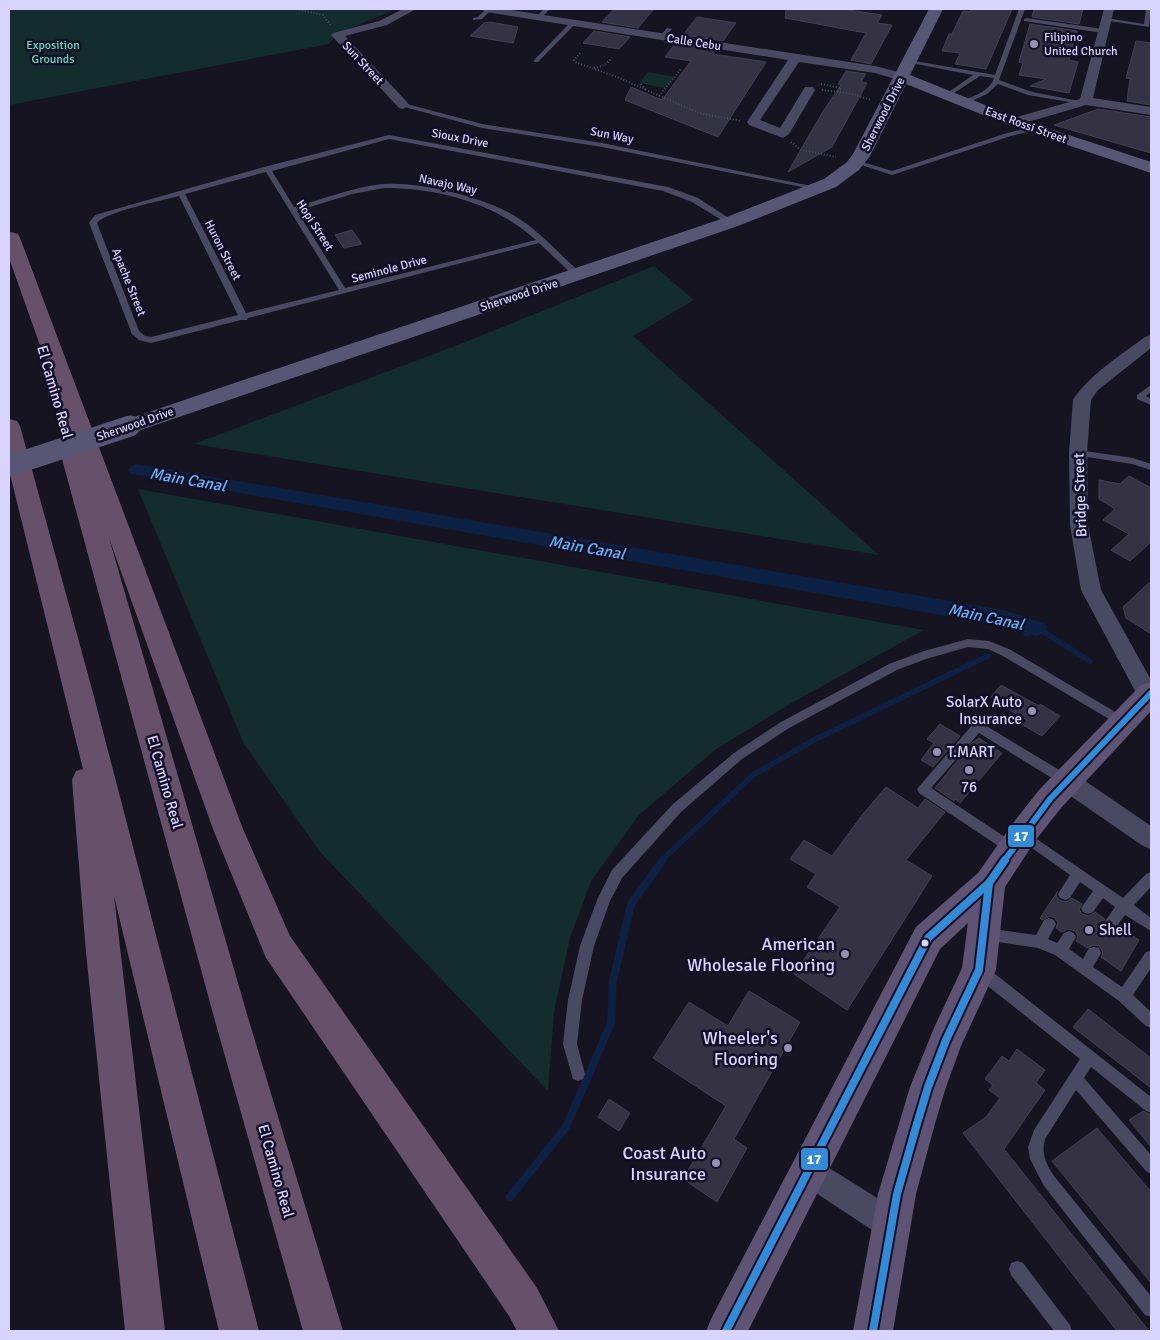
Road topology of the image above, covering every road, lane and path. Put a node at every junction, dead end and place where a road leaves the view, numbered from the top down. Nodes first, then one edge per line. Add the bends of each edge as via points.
1 (296, 9) edge
2 (411, 9) edge
3 (487, 9) edge
4 (936, 9) edge
5 (1022, 9) edge
6 (1149, 9) edge
7 (543, 13) edge
8 (475, 19) dead end
9 (577, 20) junction
10 (1026, 20) dead end
11 (1106, 20) edge
12 (337, 34) junction
13 (580, 53) dead end
14 (796, 57) junction
15 (612, 58) dead end
16 (536, 61) dead end
17 (593, 68) junction
18 (681, 70) dead end
19 (905, 70) junction
20 (978, 74) junction
21 (997, 79) junction
22 (641, 84) dead end
23 (646, 90) junction
24 (809, 90) joint
25 (948, 95) junction
26 (659, 96) junction
27 (924, 101) dead end
28 (965, 102) junction
29 (1082, 102) junction
30 (403, 105) joint
31 (893, 107) junction
32 (1151, 111) edge
33 (753, 122) junction
34 (1014, 122) junction
35 (1034, 129) junction
36 (783, 134) junction
37 (856, 162) junction
38 (1151, 168) edge
39 (267, 170) junction
40 (817, 188) junction
41 (181, 193) junction
42 (292, 210) junction
43 (731, 222) junction
44 (10, 235) edge
45 (540, 241) junction
46 (578, 276) junction
47 (344, 292) junction
48 (244, 318) junction
49 (1151, 340) edge
50 (1151, 388) edge
51 (1151, 402) edge
52 (9, 426) edge
53 (1078, 453) junction
54 (9, 466) edge
55 (1151, 467) edge
56 (79, 693) junction
57 (1150, 695) edge
58 (1123, 722) junction
59 (1067, 781) junction
60 (1151, 839) edge
61 (1017, 841) junction
62 (1078, 874) junction
63 (989, 883) junction
64 (1148, 886) edge
65 (1101, 890) junction
66 (1065, 894) dead end
67 (1124, 906) junction
68 (1088, 908) dead end
69 (1111, 923) dead end
70 (1049, 924) dead end
71 (1151, 925) edge
72 (983, 933) junction
73 (1069, 937) dead end
74 (1039, 942) junction
75 (1060, 951) junction
76 (1094, 953) dead end
77 (1151, 957) edge
78 (1085, 968) junction
79 (979, 970) junction
80 (1124, 996) junction
81 (1151, 1022) edge
82 (1089, 1057) junction
83 (578, 1074) dead end
84 (1075, 1078) junction
85 (1151, 1106) edge
86 (1151, 1166) edge
87 (808, 1171) junction
88 (892, 1224) junction
89 (1017, 1269) dead end
90 (1151, 1309) edge
91 (145, 1331) edge
92 (239, 1331) edge
93 (323, 1331) edge
94 (539, 1331) edge
95 (726, 1331) edge
96 (873, 1331) edge
97 (1064, 1331) edge

1 - 12 path via 323,15
2 - 12 street, Sun Street via 383,24
3 - 7 street, Calle Cebu
3 - 8 lane
4 - 19 main road, Sherwood Drive
5 - 21 lane
6 - 11 lane via 1147,26
7 - 9 street, Calle Cebu
9 - 14 street, Calle Cebu
9 - 16 lane
10 - 11 lane
11 - 29 street
12 - 30 street, Sun Street
13 - 17 path via 574,61
14 - 19 street, Calle Cebu via 875,70
14 - 33 street
15 - 17 path via 605,65
17 - 23 path
18 - 26 path
19 - 20 lane
19 - 25 main road, East Rossi Street
19 - 31 main road, Sherwood Drive
20 - 21 lane
20 - 25 lane
21 - 28 lane via 989,90
21 - 29 lane via 1030,94
22 - 23 path
23 - 26 path
24 - 31 path via 853,94
24 - 36 street
25 - 28 main road, East Rossi Street
26 - 33 path via 699,113
27 - 28 main road
28 - 34 main road, East Rossi Street
29 - 32 street
29 - 34 street
30 - 40 lane, Sun Way via 482,126 602,144
31 - 37 main road, Sherwood Drive
33 - 36 street
34 - 35 main road, East Rossi Street
35 - 37 lane via 1009,134 892,173
35 - 38 main road, East Rossi Street
36 - 37 path via 801,150
37 - 40 main road, Sherwood Drive via 842,175
39 - 41 lane, Sioux Drive
39 - 42 lane, Hopi Street
39 - 43 lane, Sioux Drive via 394,137 665,189 695,200
40 - 43 main road, Sherwood Drive
41 - 48 lane, Huron Street
41 - 48 lane, Apache Street via 111,212 98,217 93,223 135,332 142,338 156,339
42 - 45 lane, Navajo Way via 375,188 403,186 498,208
42 - 47 lane, Hopi Street
43 - 46 main road, Sherwood Drive
44 - 93 highway, El Camino Real
44 - 94 highway via 228,829 278,947 518,1294
45 - 46 lane, Navajo Way
45 - 47 lane, Seminole Drive
46 - 54 main road, Sherwood Drive, bridge
47 - 48 lane, Seminole Drive
49 - 53 street, Bridge Street via 1092,386 1082,400
50 - 51 lane via 1140,396
52 - 56 highway
53 - 55 lane via 1133,461
53 - 57 street, Bridge Street via 1079,525 1091,590
56 - 91 highway via 102,952
56 - 92 highway
57 - 58 main road
58 - 59 main road
58 - 83 lane via 1008,653 989,645 968,643 924,654 785,725 738,756 677,808 617,874 587,946 574,1000 570,1044
59 - 60 street
59 - 61 main road
59 - 61 lane via 978,726 923,789
61 - 62 lane
61 - 63 main road
62 - 65 lane
62 - 66 lane
63 - 72 main road
63 - 87 main road via 928,938
64 - 67 lane
65 - 67 lane
65 - 68 lane
67 - 69 lane
67 - 71 lane
70 - 74 lane
72 - 74 lane
72 - 79 main road
73 - 75 lane
74 - 75 lane
75 - 78 lane
76 - 78 lane
77 - 80 lane
78 - 80 lane
79 - 82 lane
79 - 88 main road via 928,1087 897,1194
80 - 81 lane
82 - 84 lane
82 - 85 lane
84 - 86 lane
84 - 90 lane via 1035,1143 1040,1167
87 - 88 street
87 - 95 main road
88 - 96 main road
89 - 97 lane

